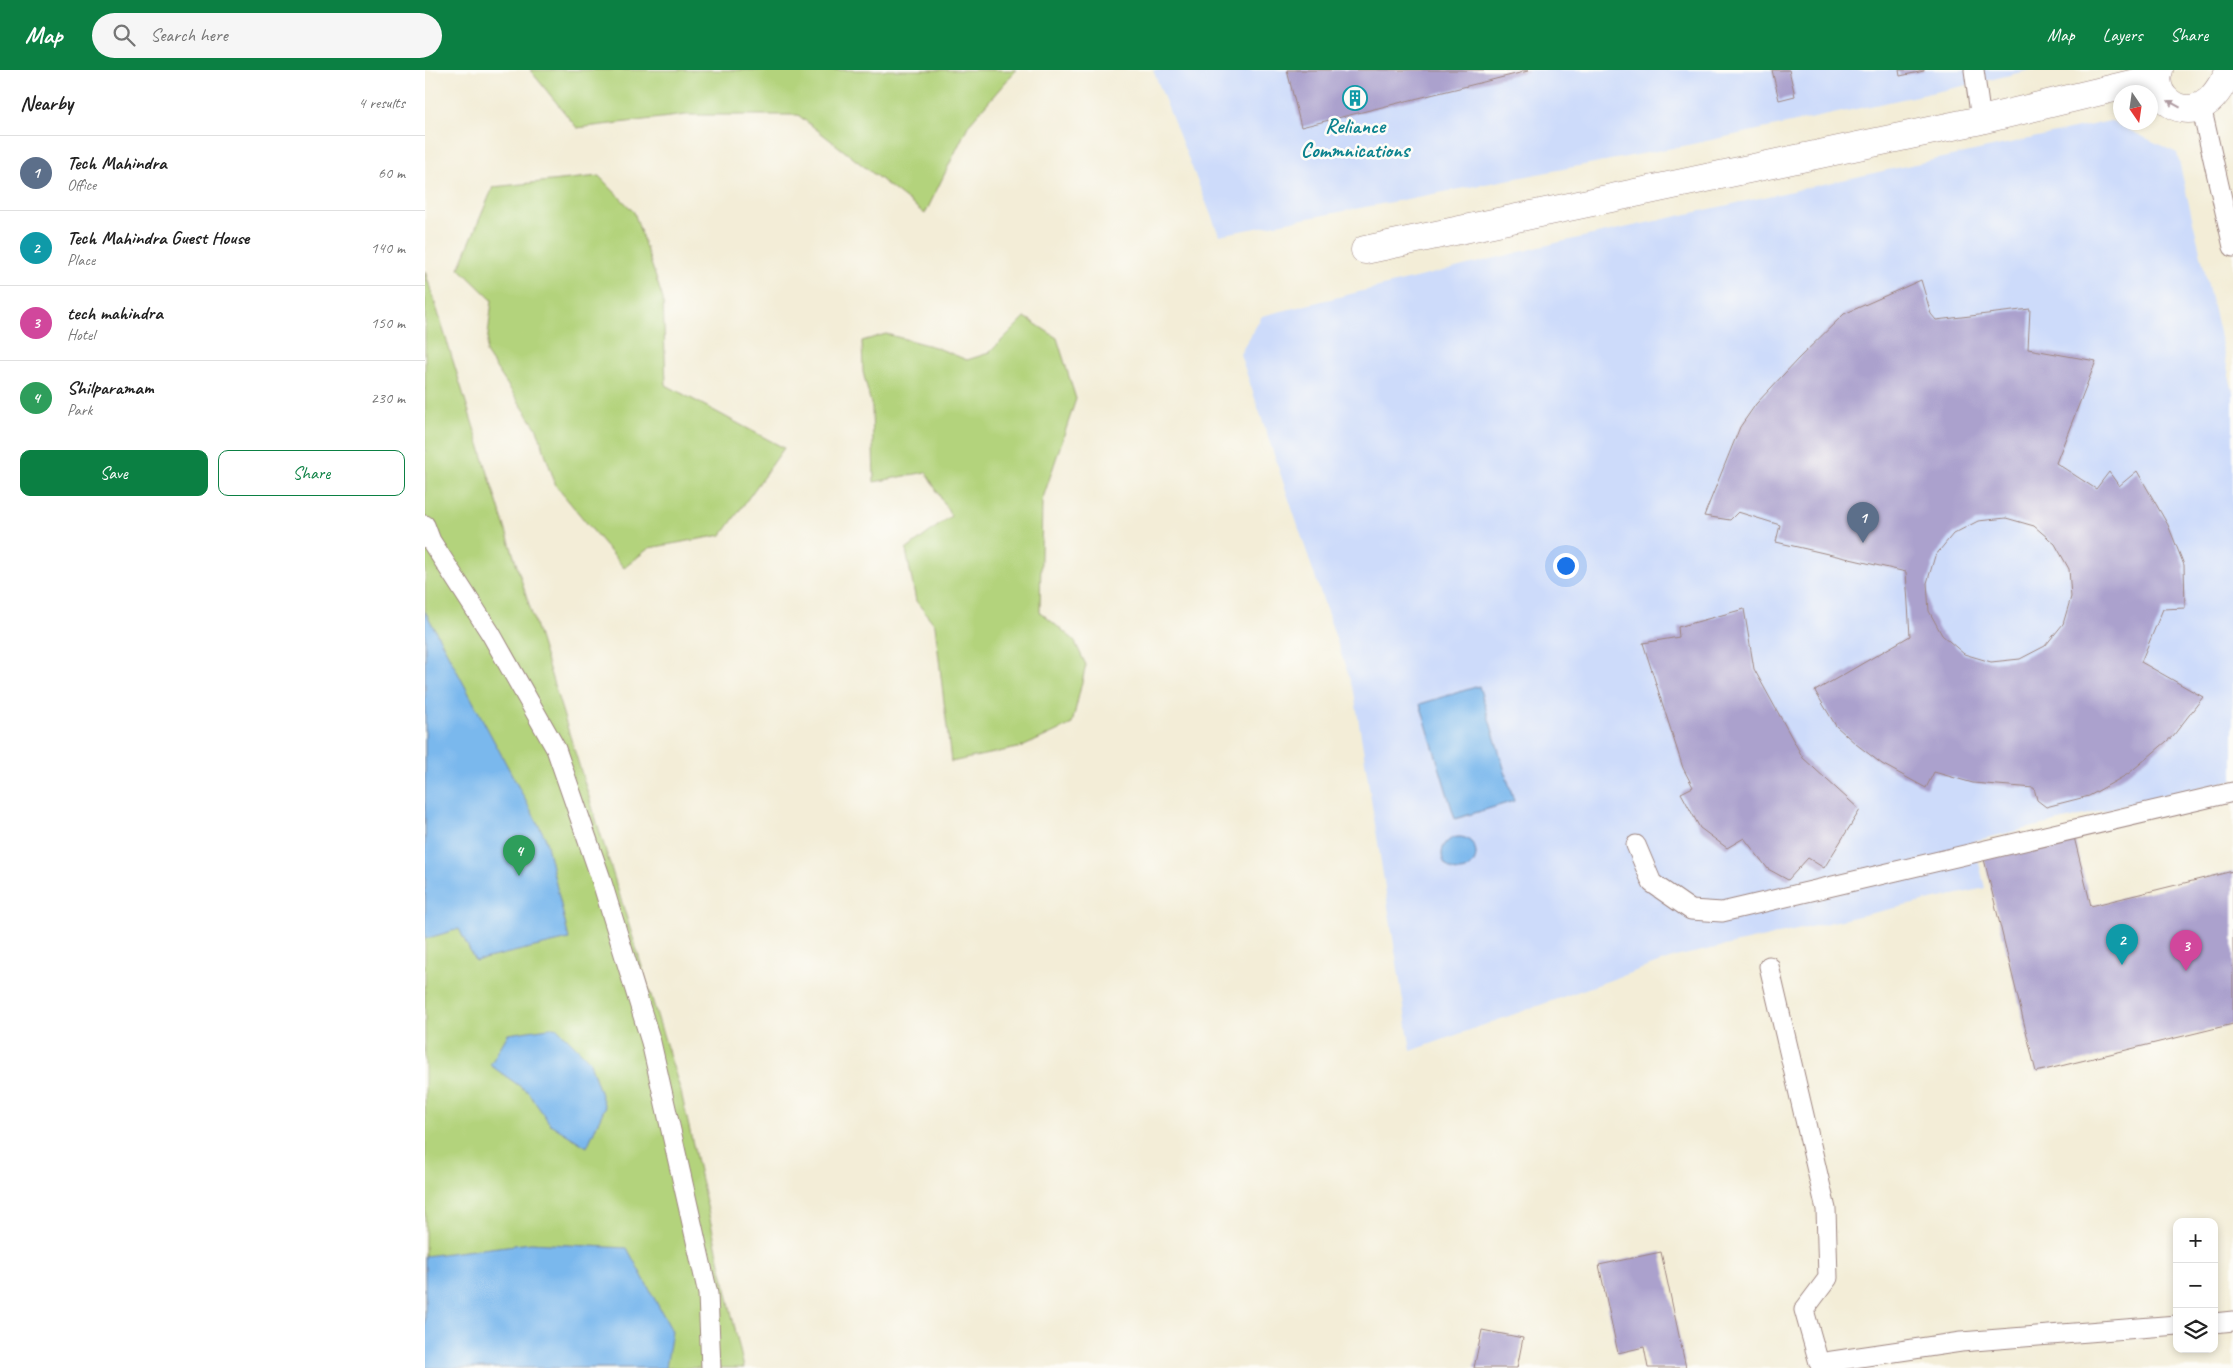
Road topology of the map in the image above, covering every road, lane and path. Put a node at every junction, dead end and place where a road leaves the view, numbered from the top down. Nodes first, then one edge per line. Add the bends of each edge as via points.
1 (1974, 70) edge
2 (2230, 70) edge
3 (2157, 74) edge
4 (2201, 106) junction
5 (1981, 120) junction
6 (2233, 247) edge
7 (1365, 250) dead end
8 (425, 525) edge
9 (2233, 792) edge
10 (1636, 845) dead end
11 (1769, 966) dead end
12 (2233, 1321) edge
13 (2218, 1323) edge
14 (2173, 1326) edge
15 (711, 1368) edge

1 - 5 lane
2 - 4 street via 2212,98
4 -> 3 street via 2185,109 2172,105 2159,93
3 - 5 street
4 - 6 lane
5 - 7 street
8 - 15 lane via 557,749 651,1042 706,1284
9 - 10 lane via 1721,912 1691,910 1652,883
11 - 14 lane via 1826,1209 1828,1278 1804,1310 1819,1363 1961,1342
12 - 13 lane

